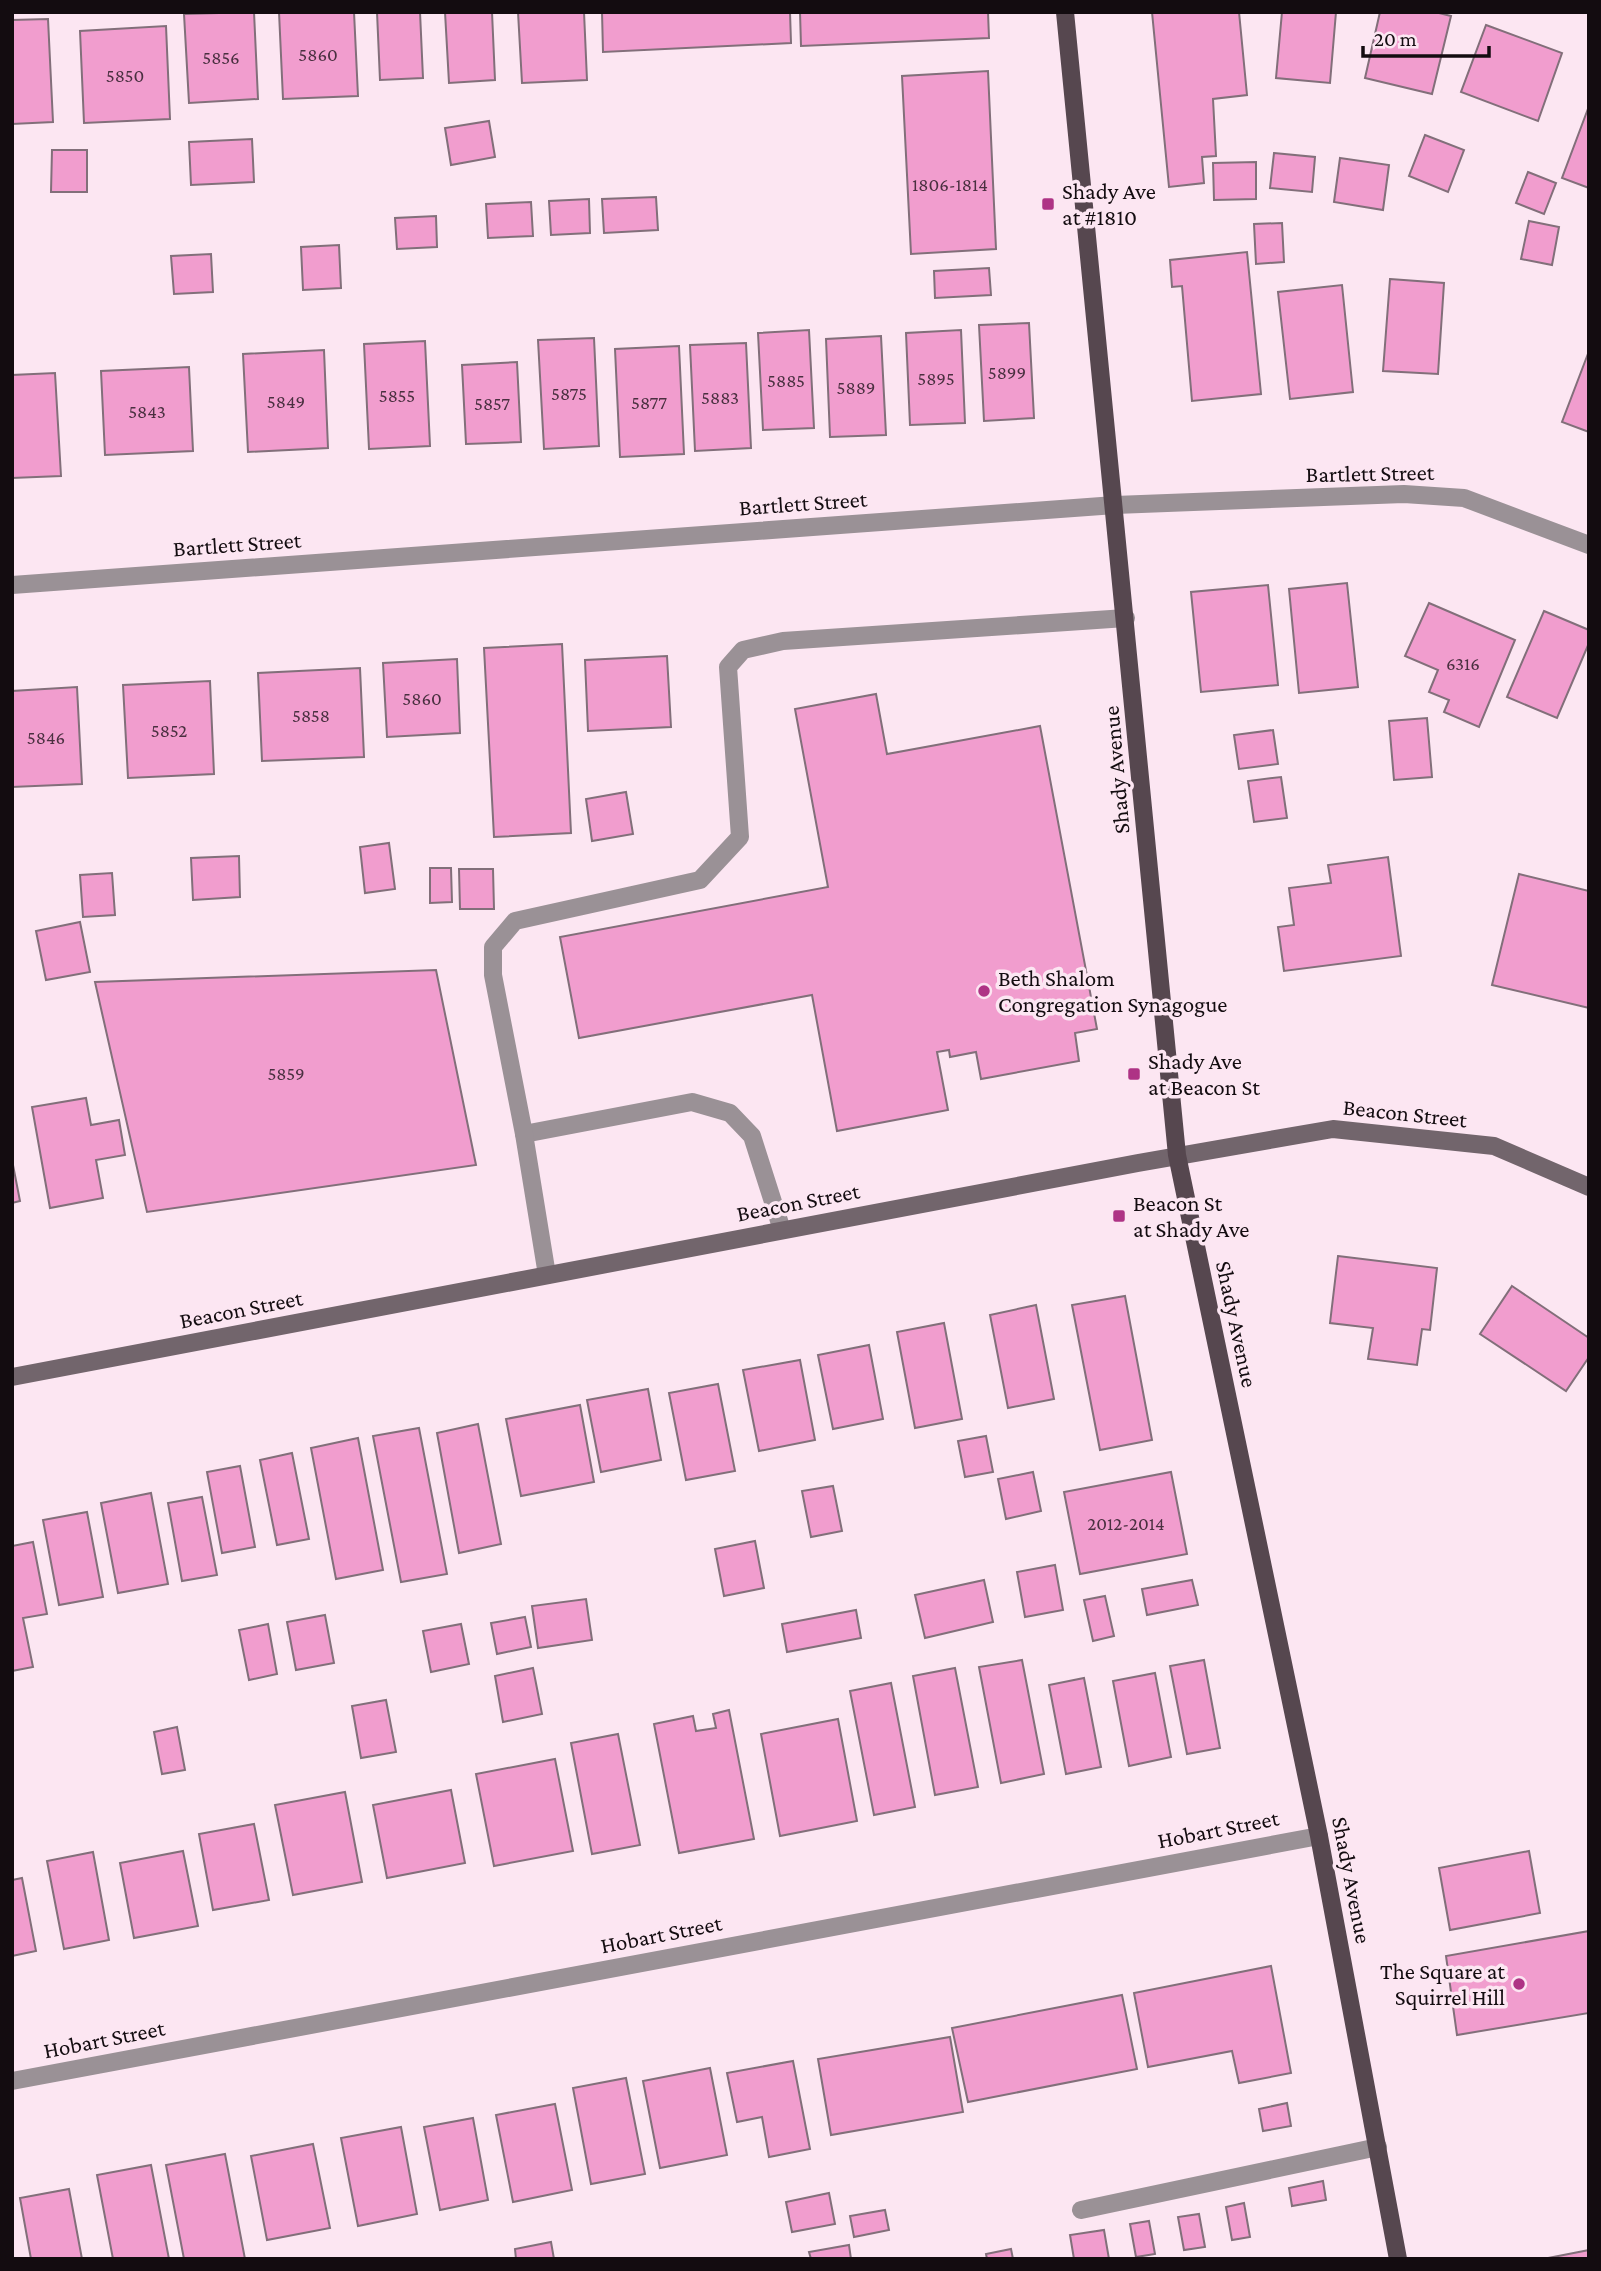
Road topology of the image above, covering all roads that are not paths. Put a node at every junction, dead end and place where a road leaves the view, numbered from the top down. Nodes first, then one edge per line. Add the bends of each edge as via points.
1 (1066, 12) edge
2 (1115, 505) junction
3 (1589, 545) edge
4 (12, 585) edge
5 (1126, 618) junction
6 (524, 1134) junction
7 (1177, 1156) junction
8 (1589, 1188) edge
9 (782, 1230) junction
10 (547, 1275) junction
11 (12, 1377) edge
12 (1319, 1836) junction
13 (12, 2081) edge
14 (1378, 2147) junction
15 (1081, 2210) dead end
16 (1398, 2259) edge

1 - 2 main road, Shady Avenue
2 - 3 street, Bartlett Street via 1404,494 1464,498
2 - 4 street, Bartlett Street
2 - 5 main road, Shady Avenue
5 - 6 street via 783,641 743,650 728,667 740,836 700,880 515,921 493,947 493,975
5 - 7 main road, Shady Avenue
6 - 9 street via 692,1102 730,1112 752,1136
6 - 10 street
7 - 8 main road, Beacon Street via 1333,1129 1494,1146
7 - 9 main road, Beacon Street
7 - 12 main road, Shady Avenue
9 - 10 main road, Beacon Street
10 - 11 main road, Beacon Street
12 - 13 street, Hobart Street
12 - 14 main road, Shady Avenue
14 - 15 street
14 - 16 main road, Shady Avenue

